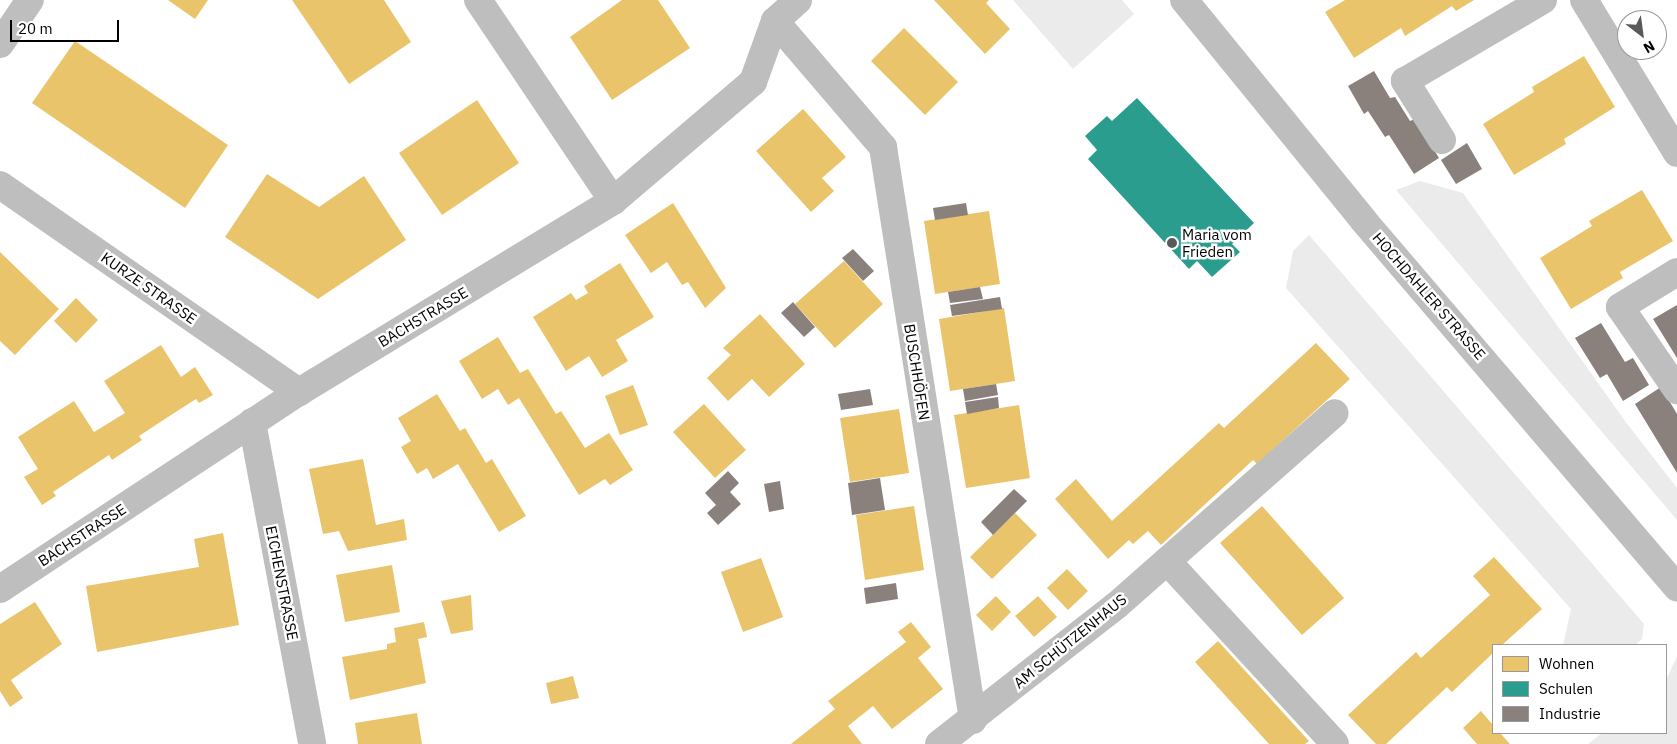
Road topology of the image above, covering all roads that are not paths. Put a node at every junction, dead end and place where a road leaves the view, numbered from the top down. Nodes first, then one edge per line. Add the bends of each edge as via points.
1 (30, 0) edge
2 (478, 0) edge
3 (798, 0) edge
4 (1184, 0) edge
5 (1543, 0) edge
6 (1584, 0) edge
7 (775, 21) junction
8 (0, 44) edge
9 (1442, 140) dead end
10 (1677, 153) edge
11 (0, 185) edge
12 (613, 201) junction
13 (1677, 272) edge
14 (1677, 390) edge
15 (299, 392) junction
16 (1335, 413) dead end
17 (252, 422) junction
18 (1167, 561) junction
19 (0, 588) edge
20 (1677, 588) edge
21 (973, 720) junction
22 (312, 744) edge
23 (940, 744) edge
24 (1335, 744) edge

1 - 8 street
2 - 12 street
3 - 7 street, BACHSTRASSE
4 - 20 street, HOCHDAHLER STRASSE via 1364,221
5 - 9 street via 1405,81
6 - 10 street
7 - 12 street, BACHSTRASSE via 753,82
7 - 21 street, BUSCHHÖFEN via 883,147
11 - 15 street, KURZE STRASSE
12 - 15 street, BACHSTRASSE
13 - 14 street via 1620,307
15 - 17 street, BACHSTRASSE
16 - 18 street, AM SCHÜTZENHAUS
17 - 19 street, BACHSTRASSE
17 - 22 street, EICHENSTRASSE
18 - 21 street, AM SCHÜTZENHAUS
18 - 24 street
21 - 23 street

